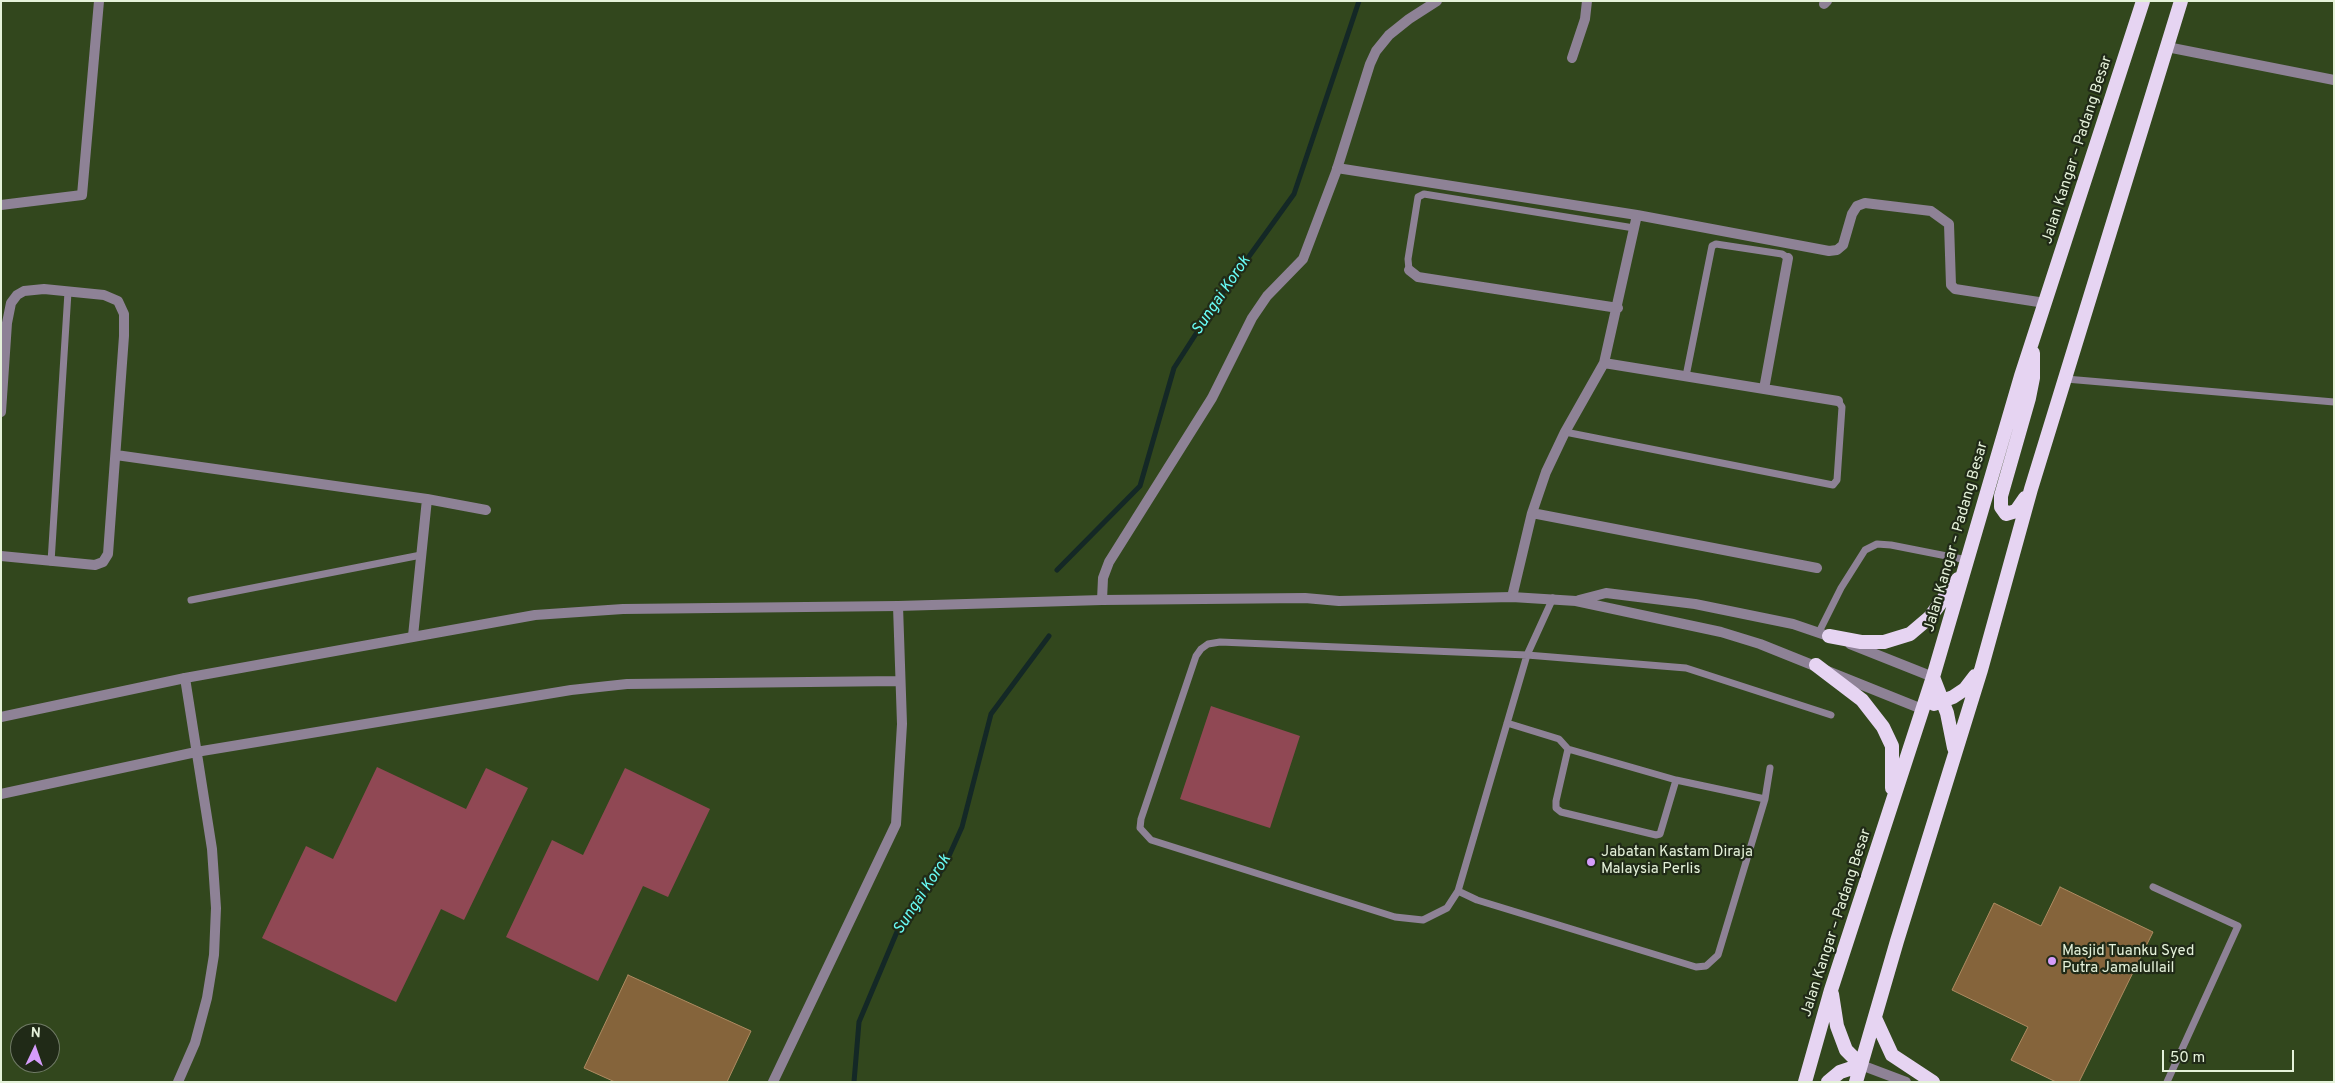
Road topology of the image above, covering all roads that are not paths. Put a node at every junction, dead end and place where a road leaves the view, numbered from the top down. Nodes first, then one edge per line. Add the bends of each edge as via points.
1 (99, 1) edge
2 (1437, 1) edge
3 (1587, 1) edge
4 (2143, 1) edge
5 (2181, 1) edge
6 (2167, 47) junction
7 (1572, 58) dead end
8 (2334, 80) edge
9 (1337, 168) junction
10 (1, 206) edge
11 (1637, 215) junction
12 (1634, 228) junction
13 (1788, 258) joint
14 (1409, 270) joint
15 (68, 292) junction
16 (2045, 303) junction
17 (1618, 308) junction
18 (2033, 340) junction
19 (1604, 362) junction
20 (1686, 376) junction
21 (2066, 379) junction
22 (1764, 389) junction
23 (1838, 401) joint
24 (2334, 402) edge
25 (1, 412) edge
26 (1565, 432) junction
27 (116, 455) junction
28 (2031, 489) junction
29 (427, 499) junction
30 (486, 510) dead end
31 (1532, 513) junction
32 (421, 555) junction
33 (1, 556) edge
34 (51, 562) junction
35 (1966, 566) junction
36 (1817, 568) dead end
37 (1512, 597) junction
38 (1553, 598) junction
39 (191, 600) dead end
40 (1102, 600) junction
41 (1576, 601) junction
42 (898, 606) junction
43 (1824, 634) junction
44 (413, 636) junction
45 (1527, 655) junction
46 (1816, 665) junction
47 (1981, 670) junction
48 (184, 678) junction
49 (1933, 678) junction
50 (900, 681) junction
51 (1942, 701) junction
52 (1922, 708) junction
53 (1831, 715) dead end
54 (1, 717) edge
55 (1507, 724) junction
56 (1568, 749) junction
57 (196, 752) junction
58 (1954, 756) junction
59 (1770, 768) dead end
60 (1676, 780) junction
61 (1, 794) edge
62 (1765, 799) junction
63 (1892, 801) junction
64 (2152, 887) dead end
65 (1458, 891) junction
66 (1832, 990) junction
67 (1875, 1018) junction
68 (1861, 1066) junction
69 (178, 1082) edge
70 (774, 1082) edge
71 (1805, 1082) edge
72 (1828, 1082) edge
73 (1856, 1082) edge
74 (1906, 1082) edge
75 (1933, 1082) edge
76 (2167, 1082) edge

1 - 10 street via 82,195
2 - 9 street via 1402,24 1376,51
3 - 7 street via 1585,19
4 - 16 highway, Jalan Kangar – Padang Besar
5 - 6 highway
6 - 8 street
6 - 21 highway
9 - 11 street
9 - 40 street via 1303,259 1267,296 1252,318 1212,398 1109,562 1103,578
11 - 12 street
11 - 16 street via 1829,251 1843,246 1857,206 1865,203 1931,211 1948,224 1951,284 1955,289
12 - 14 lane via 1424,194 1418,197
12 - 17 street
13 - 20 lane via 1782,254 1712,246
13 - 22 street
14 - 17 street via 1418,276
15 - 25 street via 24,291 12,302 7,323
15 - 27 street via 113,298 124,314
15 - 34 lane
16 - 18 highway, Jalan Kangar – Padang Besar
17 - 19 street
18 - 28 highway via 2032,385 2000,507 2006,514 2016,511
18 - 35 highway, Jalan Kangar – Padang Besar
19 - 20 street
19 - 26 street
20 - 22 street
21 - 24 lane
21 - 28 highway
22 - 23 street
23 - 26 lane via 1842,407 1837,480 1833,485
26 - 31 street via 1546,472
27 - 29 street
27 - 34 street via 108,554 103,562 94,565
28 - 47 highway
29 - 30 street
29 - 32 street
31 - 36 street
31 - 37 street
32 - 39 lane
32 - 44 street
33 - 34 street
35 - 43 highway via 1930,617 1910,634 1884,642 1861,642
35 - 43 lane via 1877,544 1865,550 1840,588
35 - 49 highway, Jalan Kangar – Padang Besar
37 - 38 street
37 - 40 street via 1339,601 1305,598
38 - 41 street
38 - 45 lane
40 - 42 street
41 - 43 street via 1606,594 1652,598 1741,613
41 - 46 street via 1721,632
42 - 44 street via 623,609 536,615
42 - 50 street
43 - 49 street
44 - 48 street
45 - 53 lane via 1686,668
45 - 55 lane
45 - 65 lane via 1208,644 1196,656 1140,819 1140,828 1151,840 1395,917 1423,920 1446,908
46 - 52 street
46 - 63 highway via 1862,700 1883,727 1892,746
47 - 51 highway via 1965,688
47 - 58 highway
48 - 54 street
48 - 57 street
49 - 51 highway
49 - 52 highway, Jalan Kangar – Padang Besar
50 - 57 street via 627,684 513,698
50 - 70 street via 902,724 896,824
51 - 52 highway
51 - 58 highway via 1952,734
52 - 63 highway, Jalan Kangar – Padang Besar
55 - 56 lane via 1559,739
55 - 65 lane
56 - 60 lane
56 - 60 lane via 1556,801 1556,808 1561,812 1660,834
57 - 61 street
57 - 69 street via 212,848 216,908 214,954 195,1043
58 - 67 highway
59 - 62 lane
60 - 62 lane
62 - 65 lane via 1718,955 1706,966 1696,966 1477,900
63 - 66 highway, Jalan Kangar – Padang Besar
64 - 76 lane via 2238,926
66 - 68 highway via 1837,1026 1846,1050
66 - 71 highway, Jalan Kangar – Padang Besar
67 - 68 highway
67 - 75 highway via 1892,1055
68 - 72 highway via 1840,1072
68 - 73 highway
68 - 74 street

